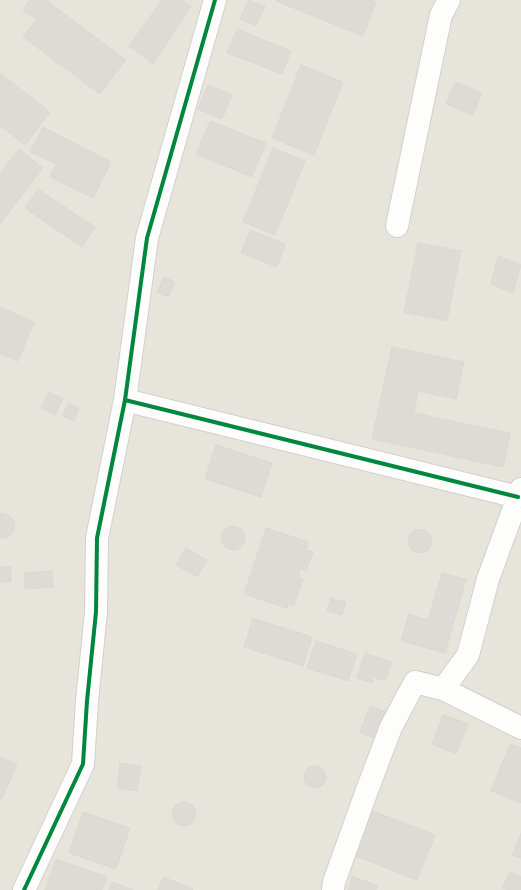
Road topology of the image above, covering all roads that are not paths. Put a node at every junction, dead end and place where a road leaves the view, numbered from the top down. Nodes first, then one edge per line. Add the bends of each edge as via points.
1 (215, 0) edge
2 (449, 0) edge
3 (397, 226) dead end
4 (125, 400) junction
5 (519, 493) edge
6 (443, 689) junction
7 (521, 728) edge
8 (24, 890) edge
9 (333, 890) edge

1 - 4 street via 147,238
2 - 3 street via 441,15
4 - 5 street
4 - 8 street via 97,538 96,612 83,764
5 - 6 street via 488,579 468,655
6 - 7 street
6 - 9 street via 415,682 391,727

